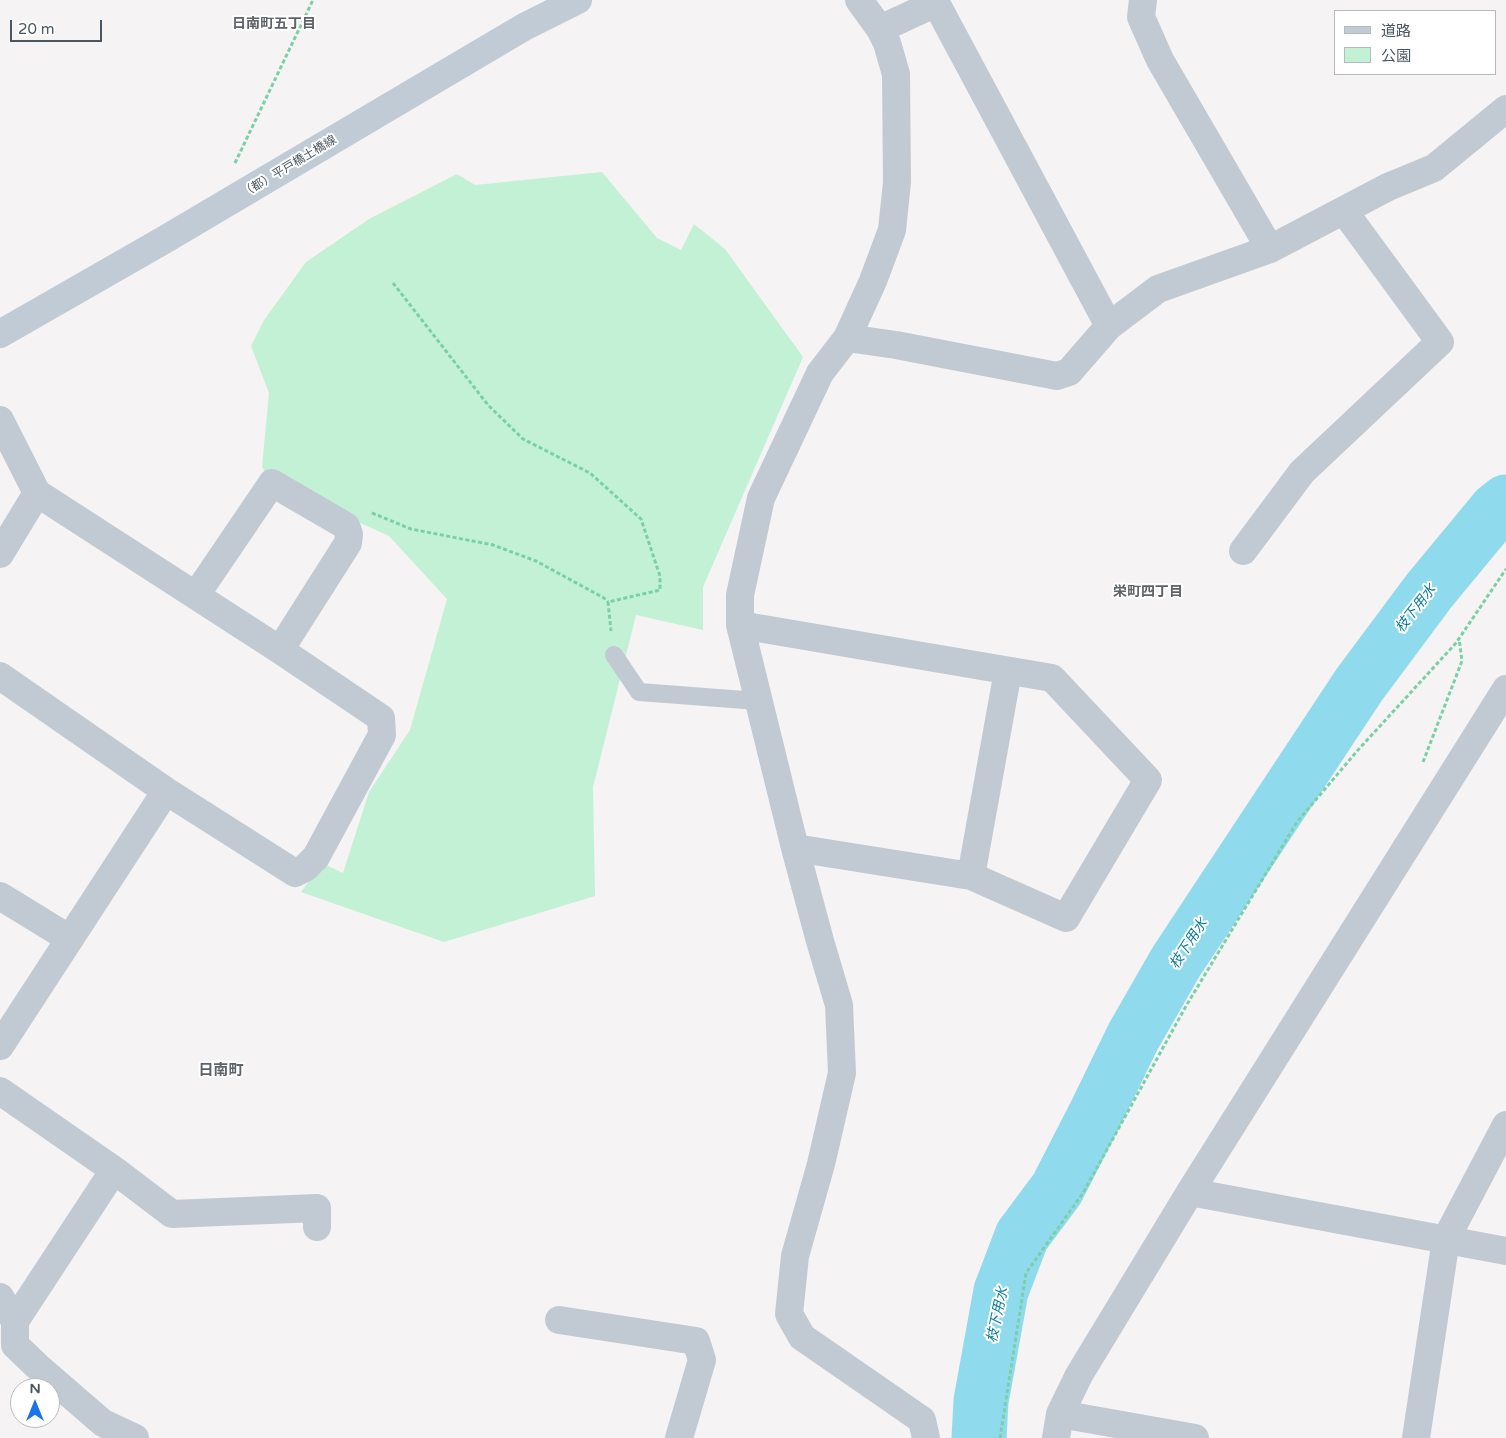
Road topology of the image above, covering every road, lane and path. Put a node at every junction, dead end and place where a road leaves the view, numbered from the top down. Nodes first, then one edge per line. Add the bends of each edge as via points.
1 (313, 0) edge
2 (578, 0) edge
3 (859, 0) edge
4 (1143, 0) edge
5 (880, 29) junction
6 (1506, 109) edge
7 (232, 168) dead end
8 (1344, 211) junction
9 (1270, 249) junction
10 (393, 283) dead end
11 (1110, 326) junction
12 (0, 334) edge
13 (847, 338) junction
14 (0, 420) edge
15 (37, 494) junction
16 (367, 512) dead end
17 (1243, 551) dead end
18 (0, 554) edge
19 (1506, 569) edge
20 (196, 595) junction
21 (608, 602) junction
22 (740, 625) junction
23 (280, 650) junction
24 (614, 655) joint
25 (1008, 670) junction
26 (0, 676) edge
27 (1506, 689) edge
28 (758, 701) junction
29 (166, 792) junction
30 (795, 848) junction
31 (971, 876) junction
32 (0, 896) edge
33 (70, 939) junction
34 (0, 1046) edge
35 (0, 1091) edge
36 (1506, 1125) edge
37 (114, 1170) junction
38 (1190, 1192) junction
39 (317, 1227) dead end
40 (1446, 1239) junction
41 (1506, 1251) edge
42 (0, 1297) edge
43 (15, 1320) junction
44 (559, 1320) dead end
45 (1058, 1426) edge
46 (135, 1438) edge
47 (679, 1438) edge
48 (926, 1438) edge
49 (1000, 1438) edge
50 (1195, 1438) edge
51 (1416, 1438) edge

1 - 7 path
2 - 12 street, （都）平戸橋土橋線 via 524,27
3 - 5 street
4 - 9 street via 1141,18 1160,60
5 - 11 street via 936,3
5 - 13 street via 896,74 896,192 892,230
6 - 8 street via 1434,168 1388,187
8 - 9 street
8 - 17 street via 1440,342 1302,472
9 - 11 street via 1158,289
10 - 21 path via 488,405 523,439 590,473 641,519 660,576 660,590
11 - 13 street via 1069,372 1057,376
13 - 22 street via 820,373 761,498 740,595
14 - 15 street
15 - 18 street
15 - 20 street
16 - 21 path via 411,529 493,544 536,561
19 - 49 path via 1456,643 1297,822 1186,1006 1083,1193 1026,1273
20 - 23 street
20 - 23 street via 272,483 346,526 348,543
21 - 24 path
22 - 25 street
22 - 28 street
23 - 29 street via 381,718 382,735 316,857 295,873
24 - 28 lane via 639,692
25 - 31 street
25 - 31 street via 1052,678 1148,780 1066,918
26 - 29 street
27 - 38 street
28 - 30 street
29 - 33 street
30 - 31 street
30 - 48 street via 839,1005 842,1073 795,1256 789,1314 802,1337 922,1420
32 - 33 street
33 - 34 street
35 - 37 street
36 - 40 street
37 - 39 street via 172,1214 317,1208
37 - 43 street
38 - 40 street
38 - 45 street via 1079,1375
40 - 41 street
40 - 51 street
42 - 43 street
43 - 46 street via 15,1344 37,1366 104,1423
44 - 47 street via 696,1341 702,1360
45 - 50 street

